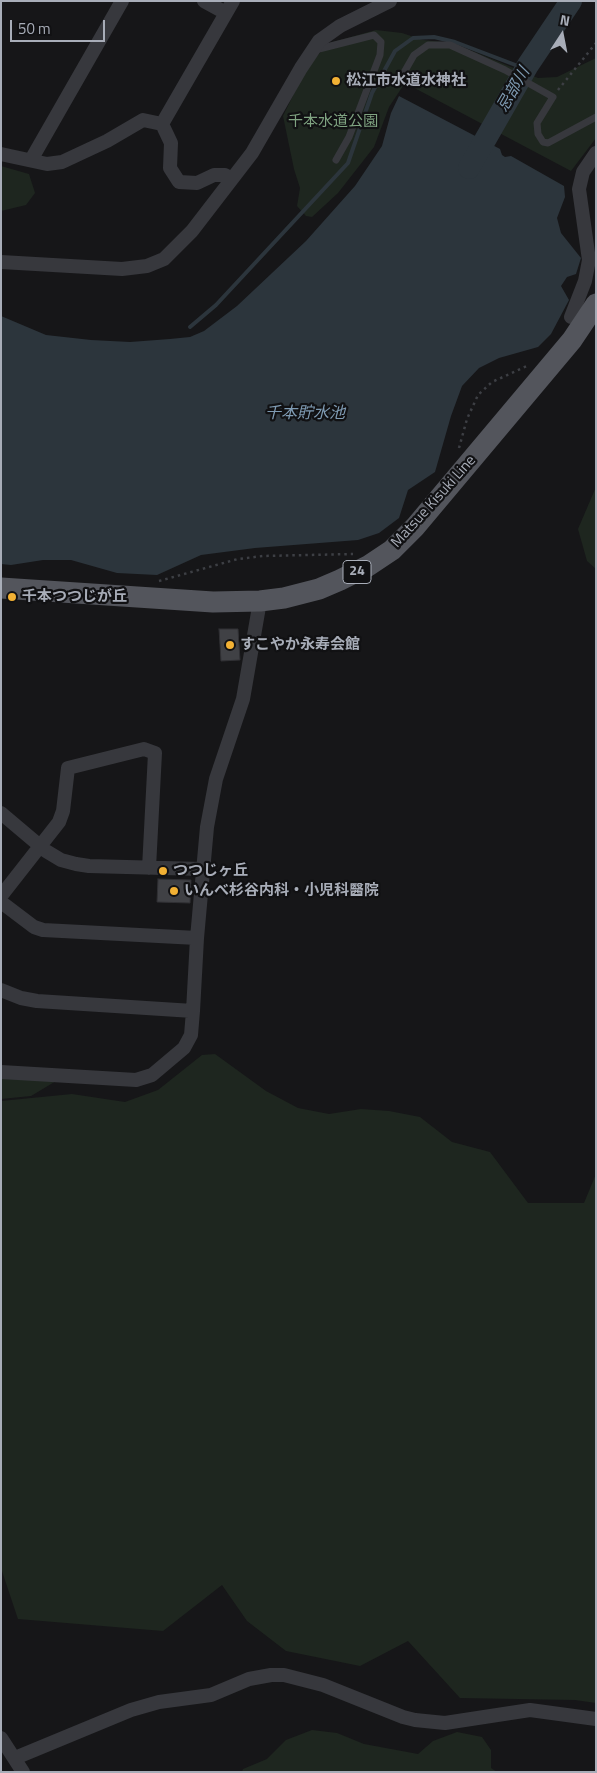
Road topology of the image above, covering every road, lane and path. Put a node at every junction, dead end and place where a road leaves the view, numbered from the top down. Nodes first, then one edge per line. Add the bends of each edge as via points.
1 (122, 1) edge
2 (204, 1) edge
3 (390, 1) edge
4 (230, 7) edge
5 (596, 43) edge
6 (312, 51) junction
7 (402, 76) dead end
8 (553, 97) junction
9 (596, 117) edge
10 (162, 124) junction
11 (596, 153) edge
12 (1, 154) edge
13 (31, 160) junction
14 (336, 160) dead end
15 (232, 179) junction
16 (1, 262) edge
17 (596, 304) edge
18 (571, 317) dead end
19 (529, 366) dead end
20 (456, 455) dead end
21 (358, 554) dead end
22 (155, 582) dead end
23 (1, 588) edge
24 (260, 601) junction
25 (1, 813) edge
26 (40, 846) junction
27 (149, 868) junction
28 (202, 869) junction
29 (1, 896) edge
30 (1, 902) edge
31 (198, 938) junction
32 (1, 990) edge
33 (194, 1011) junction
34 (1, 1072) edge
35 (596, 1719) edge
36 (1, 1738) edge
37 (15, 1758) junction
38 (24, 1772) edge

1 - 13 street
2 - 4 street
3 - 6 street via 340,26 319,41
4 - 10 street
5 - 8 path
6 - 14 lane via 374,35 381,42 380,55 349,137
6 - 15 street via 262,140
7 - 8 lane via 414,55 428,45 450,45
8 - 9 lane via 537,123 543,142 548,143
10 - 13 street via 143,120 62,162 48,164
10 - 15 street via 171,143 170,168 179,182 197,182 214,175
11 - 18 street via 583,172 579,188 589,260 585,281
12 - 13 street
15 - 16 street via 192,232 157,263 122,269
17 - 24 main road, Matsue Kisuki Line / 24 via 542,377 416,527 392,550 368,566 320,589
19 - 20 path via 497,379 478,395
21 - 22 path via 238,559
23 - 24 main road, Matsue Kisuki Line / 24 via 213,602
24 - 28 street via 243,699 216,779
25 - 26 street
26 - 27 street via 62,860 82,865
26 - 27 street via 64,811 68,768 144,749 156,753
26 - 29 street
27 - 28 street
28 - 31 street
30 - 31 street via 43,930
31 - 33 street
32 - 33 street via 37,1002
33 - 34 street via 191,1035 184,1048 152,1075 136,1080
35 - 37 street via 530,1710 445,1723 415,1720 323,1685 271,1675 249,1679 211,1695 159,1702 131,1710
36 - 37 street
37 - 38 street

